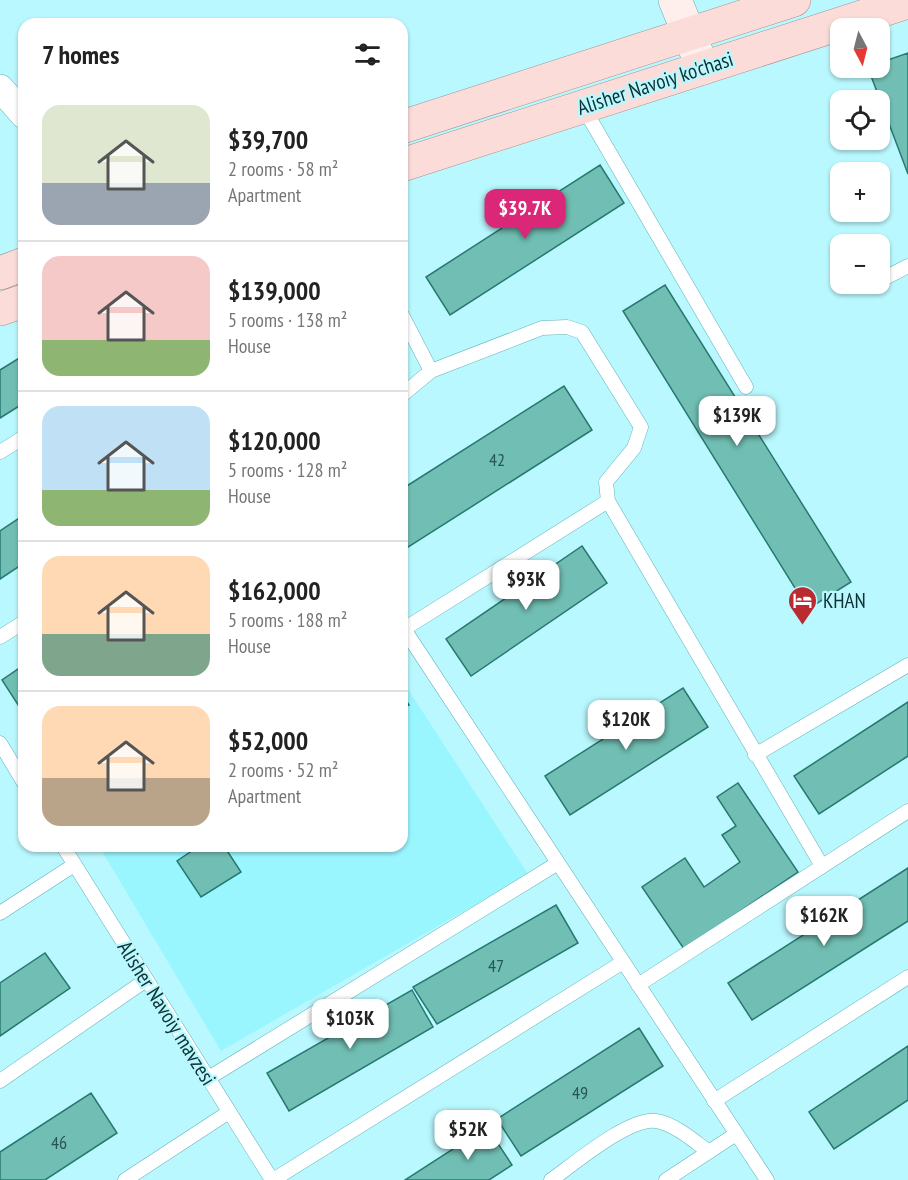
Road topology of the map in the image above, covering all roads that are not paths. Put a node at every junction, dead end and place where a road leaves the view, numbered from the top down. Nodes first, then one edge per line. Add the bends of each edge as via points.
1 (675, 0) edge
2 (794, 0) edge
3 (908, 2) edge
4 (688, 32) junction
5 (703, 68) junction
6 (0, 88) edge
7 (583, 107) junction
8 (18, 108) edge
9 (408, 125) edge
10 (408, 163) edge
11 (18, 266) edge
12 (908, 266) edge
13 (0, 273) edge
14 (890, 275) edge
15 (18, 303) edge
16 (0, 309) edge
17 (408, 327) edge
18 (431, 371) junction
19 (746, 387) dead end
20 (408, 390) edge
21 (18, 441) edge
22 (0, 452) edge
23 (608, 501) junction
24 (408, 624) edge
25 (18, 626) edge
26 (408, 635) edge
27 (0, 638) edge
28 (908, 665) edge
29 (2, 751) edge
30 (755, 755) junction
31 (18, 774) edge
32 (908, 811) edge
33 (66, 852) edge
34 (558, 863) junction
35 (74, 865) junction
36 (822, 867) junction
37 (0, 913) edge
38 (623, 962) junction
39 (908, 977) edge
40 (146, 980) junction
41 (638, 985) junction
42 (207, 1079) junction
43 (0, 1081) edge
44 (714, 1101) junction
45 (229, 1112) junction
46 (736, 1134) junction
47 (709, 1152) junction
48 (124, 1180) edge
49 (273, 1180) edge
50 (551, 1180) edge
51 (666, 1180) edge
52 (767, 1180) edge

1 - 4 main road
2 - 4 main road, Alisher Navoiy ko'chasi
3 - 5 main road, Alisher Navoiy ko'chasi
4 - 5 main road
4 - 9 main road, Alisher Navoiy ko'chasi
5 - 7 main road, Alisher Navoiy ko'chasi
6 - 8 street
7 - 10 main road, Alisher Navoiy ko'chasi
7 - 19 lane
11 - 13 main road
12 - 14 lane
15 - 16 main road
17 - 18 lane
18 - 20 lane
18 - 23 lane via 542,328 567,327 582,332 641,427 634,448 606,482
21 - 22 lane
23 - 24 lane
23 - 30 lane
25 - 27 lane
26 - 34 lane
28 - 30 lane
29 - 31 lane
30 - 36 lane
32 - 36 lane
33 - 35 lane, Alisher Navoiy mavzesi
34 - 38 lane
34 - 42 lane
35 - 37 lane
35 - 40 lane, Alisher Navoiy mavzesi
36 - 41 lane
38 - 41 lane
38 - 49 lane
39 - 44 lane
40 - 42 lane, Alisher Navoiy mavzesi
40 - 43 lane
41 - 44 lane
42 - 45 lane, Alisher Navoiy mavzesi
44 - 46 lane
45 - 48 lane
45 - 49 lane, Alisher Navoiy mavzesi
46 - 47 lane
46 - 52 lane
47 - 50 lane via 670,1126 655,1121 635,1123
47 - 51 lane

